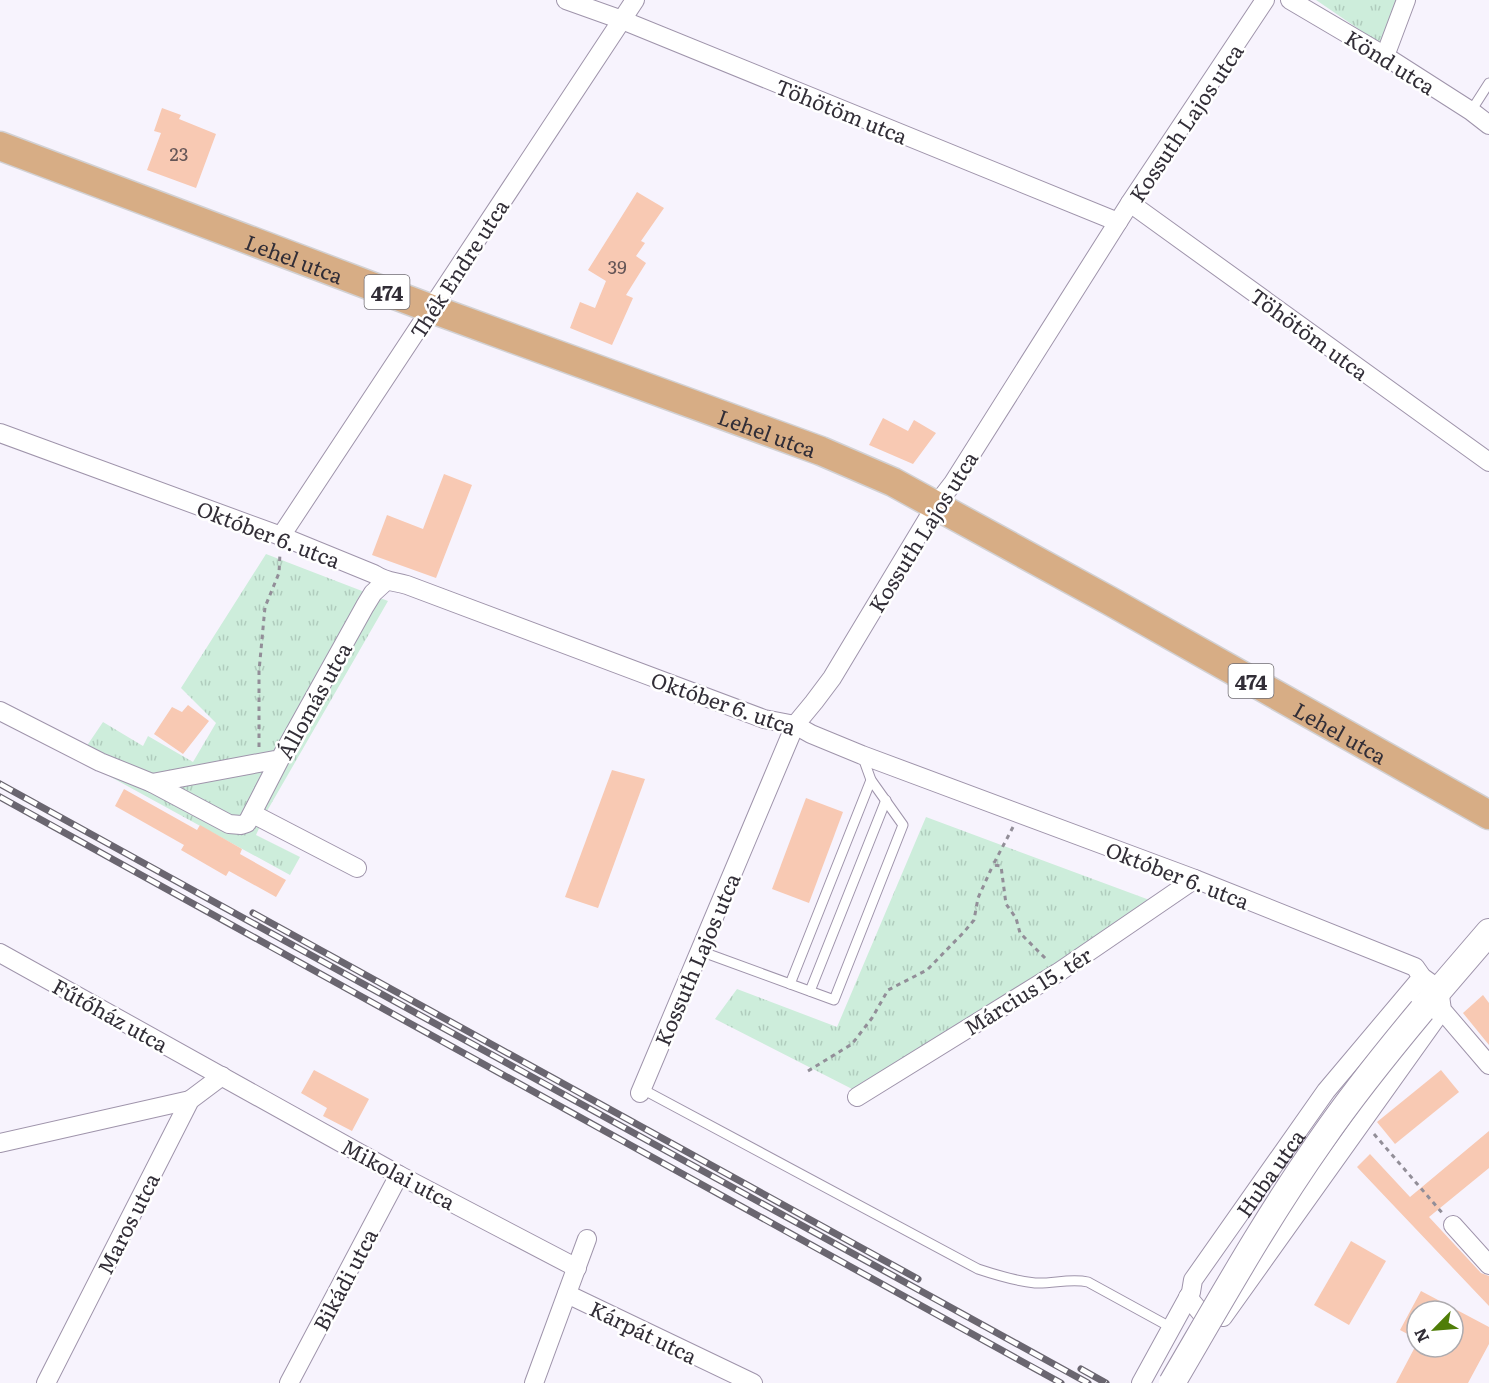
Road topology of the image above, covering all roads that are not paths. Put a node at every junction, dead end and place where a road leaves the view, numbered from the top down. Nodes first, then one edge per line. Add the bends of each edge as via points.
1 (566, 0) edge
2 (635, 0) edge
3 (1265, 0) edge
4 (1290, 0) edge
5 (1406, 0) edge
6 (622, 20) junction
7 (1385, 56) junction
8 (1489, 83) edge
9 (1471, 111) junction
10 (1489, 126) edge
11 (0, 147) edge
12 (1130, 203) junction
13 (1118, 222) junction
14 (432, 309) junction
15 (0, 433) edge
16 (1489, 462) edge
17 (936, 505) junction
18 (281, 536) junction
19 (385, 582) junction
20 (0, 711) edge
21 (795, 725) junction
22 (862, 755) junction
23 (280, 759) junction
24 (871, 780) junction
25 (152, 783) junction
26 (886, 800) junction
27 (1489, 814) edge
28 (250, 818) junction
29 (357, 868) dead end
30 (1195, 879) junction
31 (1489, 932) edge
32 (700, 951) junction
33 (0, 952) edge
34 (790, 984) junction
35 (810, 991) junction
36 (1431, 996) junction
37 (1489, 1065) edge
38 (222, 1076) junction
39 (641, 1091) joint
40 (857, 1097) dead end
41 (190, 1100) junction
42 (0, 1143) edge
43 (399, 1175) junction
44 (1453, 1225) road end
45 (587, 1239) dead end
46 (1489, 1265) edge
47 (577, 1268) junction
48 (567, 1294) junction
49 (1190, 1294) junction
50 (1172, 1328) junction
51 (46, 1383) edge
52 (289, 1383) edge
53 (534, 1383) edge
54 (753, 1383) edge
55 (1141, 1383) edge
56 (1172, 1383) edge

1 - 6 street, Töhötöm utca
2 - 6 street, Thék Endre utca
3 - 12 street, Kossuth Lajos utca
4 - 7 street, Könd utca
5 - 7 street
6 - 13 street, Töhötöm utca
6 - 14 street, Thék Endre utca
7 - 9 street, Könd utca
8 - 9 lane
9 - 10 street, Könd utca
11 - 14 main road, Lehel utca / 474
12 - 13 street, Kossuth Lajos utca
12 - 16 street, Töhötöm utca
13 - 17 street, Kossuth Lajos utca
14 - 17 main road, Lehel utca / 474 via 821,451
14 - 18 street, Thék Endre utca
15 - 18 street, Október 6. utca
17 - 21 street, Kossuth Lajos utca via 832,678
17 - 27 main road, Lehel utca / 474
18 - 19 street, Október 6. utca
19 - 21 street, Október 6. utca via 415,588 764,719
19 - 23 street, Állomás utca via 369,599
20 - 25 street via 100,762
21 - 22 street, Október 6. utca
21 - 32 street, Kossuth Lajos utca
22 - 24 lane
22 - 30 street, Október 6. utca
23 - 25 street
23 - 28 street, Állomás utca
24 - 26 lane
24 - 34 lane
25 - 28 street via 229,824 241,825
26 - 35 lane
26 - 35 lane via 903,825 834,1000
28 - 29 street
30 - 36 street, Október 6. utca via 1415,967
30 - 40 street, Március 15. tér via 1059,972
31 - 36 main road, Huba utca
32 - 34 lane
32 - 39 street, Kossuth Lajos utca
33 - 38 street, Fűtőház utca
34 - 35 lane
36 - 37 street, Október 6. utca
36 - 49 street, Huba utca via 1407,992 1326,1091 1193,1280
36 - 49 street, Huba utca via 1223,1317 1201,1313
36 - 56 main road, bridge via 1315,1149
38 - 41 street, Maros utca
38 - 43 street, Mikolai utca
39 - 50 lane via 978,1269 1036,1283 1088,1282
41 - 42 street
41 - 51 street, Maros utca
43 - 47 street, Mikolai utca
43 - 52 street, Bikádi utca
44 - 46 street
45 - 47 street
47 - 48 street
48 - 53 street
48 - 54 street, Kárpát utca
49 - 50 street, Huba utca
50 - 55 street, Huba utca

